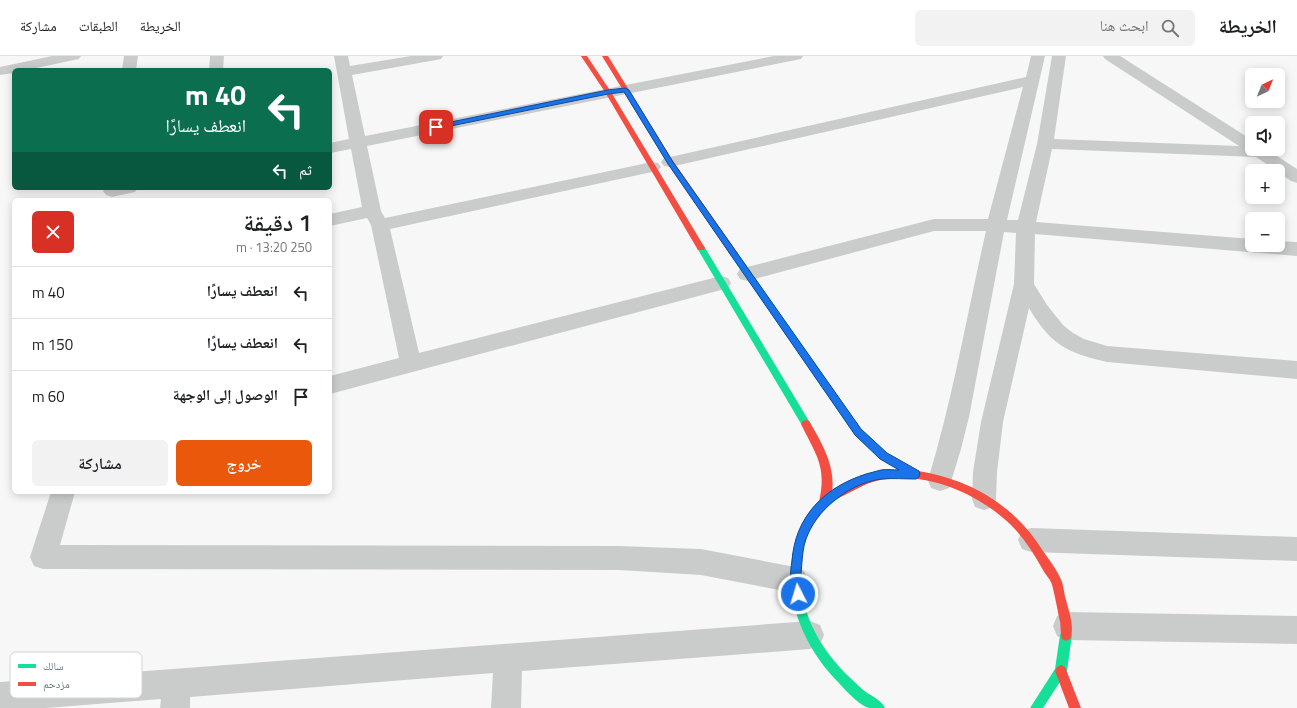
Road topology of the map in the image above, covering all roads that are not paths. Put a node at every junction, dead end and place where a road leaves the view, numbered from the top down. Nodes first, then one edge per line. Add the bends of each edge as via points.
1 (74, 56) edge
2 (131, 56) edge
3 (217, 56) edge
4 (436, 56) edge
5 (584, 56) edge
6 (606, 56) edge
7 (796, 56) edge
8 (1038, 56) edge
9 (1059, 56) edge
10 (1110, 56) edge
11 (752, 60) edge
12 (342, 64) edge
13 (15, 68) edge
14 (129, 68) edge
15 (216, 68) edge
16 (12, 69) edge
17 (0, 71) edge
18 (1033, 80) junction
19 (625, 90) junction
20 (608, 92) junction
21 (1245, 142) edge
22 (358, 143) junction
23 (1045, 144) junction
24 (332, 148) edge
25 (1245, 149) edge
26 (1267, 156) edge
27 (670, 162) junction
28 (652, 167) junction
29 (1297, 176) edge
30 (122, 190) edge
31 (111, 193) edge
32 (376, 218) junction
33 (332, 220) edge
34 (996, 226) junction
35 (1026, 227) junction
36 (1297, 249) edge
37 (747, 274) junction
38 (721, 283) junction
39 (1024, 284) junction
40 (411, 363) junction
41 (1297, 370) edge
42 (332, 384) edge
43 (916, 474) junction
44 (940, 480) junction
45 (62, 494) edge
46 (984, 499) junction
47 (824, 502) junction
48 (1031, 540) junction
49 (1297, 549) edge
50 (795, 580) junction
51 (1067, 626) junction
52 (1297, 630) edge
53 (810, 635) junction
54 (508, 658) junction
55 (1061, 671) junction
56 (142, 696) edge
57 (176, 696) edge
58 (0, 697) edge
59 (10, 697) edge
60 (506, 708) edge
61 (879, 708) edge
62 (1036, 708) edge
63 (1075, 708) edge

1 - 13 street
2 - 14 street
3 - 15 street
4 - 12 street
5 - 20 main road
6 - 19 main road
7 - 11 street
8 - 18 street
9 - 23 street
10 - 21 street
11 - 19 street
12 - 22 street
16 - 17 street
18 - 27 street
18 - 34 street
19 - 20 street
19 - 27 main road
20 - 22 street
20 - 28 main road
22 - 24 street
22 - 32 street
23 - 25 street
23 - 35 street
26 - 29 street
27 - 37 main road
28 - 32 street
28 - 38 main road
30 - 31 street
32 - 33 street
32 - 40 street
34 - 35 street
34 - 37 street via 934,225
34 - 44 street via 961,409
35 - 36 street
35 - 39 street
37 - 43 main road via 858,432 884,456
38 - 40 street
38 - 47 main road via 821,449 828,476 828,490
39 - 41 street via 1054,330 1084,349 1107,354
39 - 46 street via 992,422
40 - 42 street
43 - 44 main road
43 - 47 main road via 881,474 850,484
44 - 46 main road via 950,482
45 - 50 street via 43,558 618,558 701,562
46 - 48 main road via 1009,517
47 - 50 main road via 808,524 798,550
48 - 49 street
48 - 51 main road via 1056,581
50 - 53 main road via 800,607
51 - 52 street
51 - 55 main road
53 - 54 street
53 - 61 main road via 833,669 864,699
54 - 57 street
54 - 60 street
55 - 62 main road
55 - 63 main road
56 - 57 street
58 - 59 street

